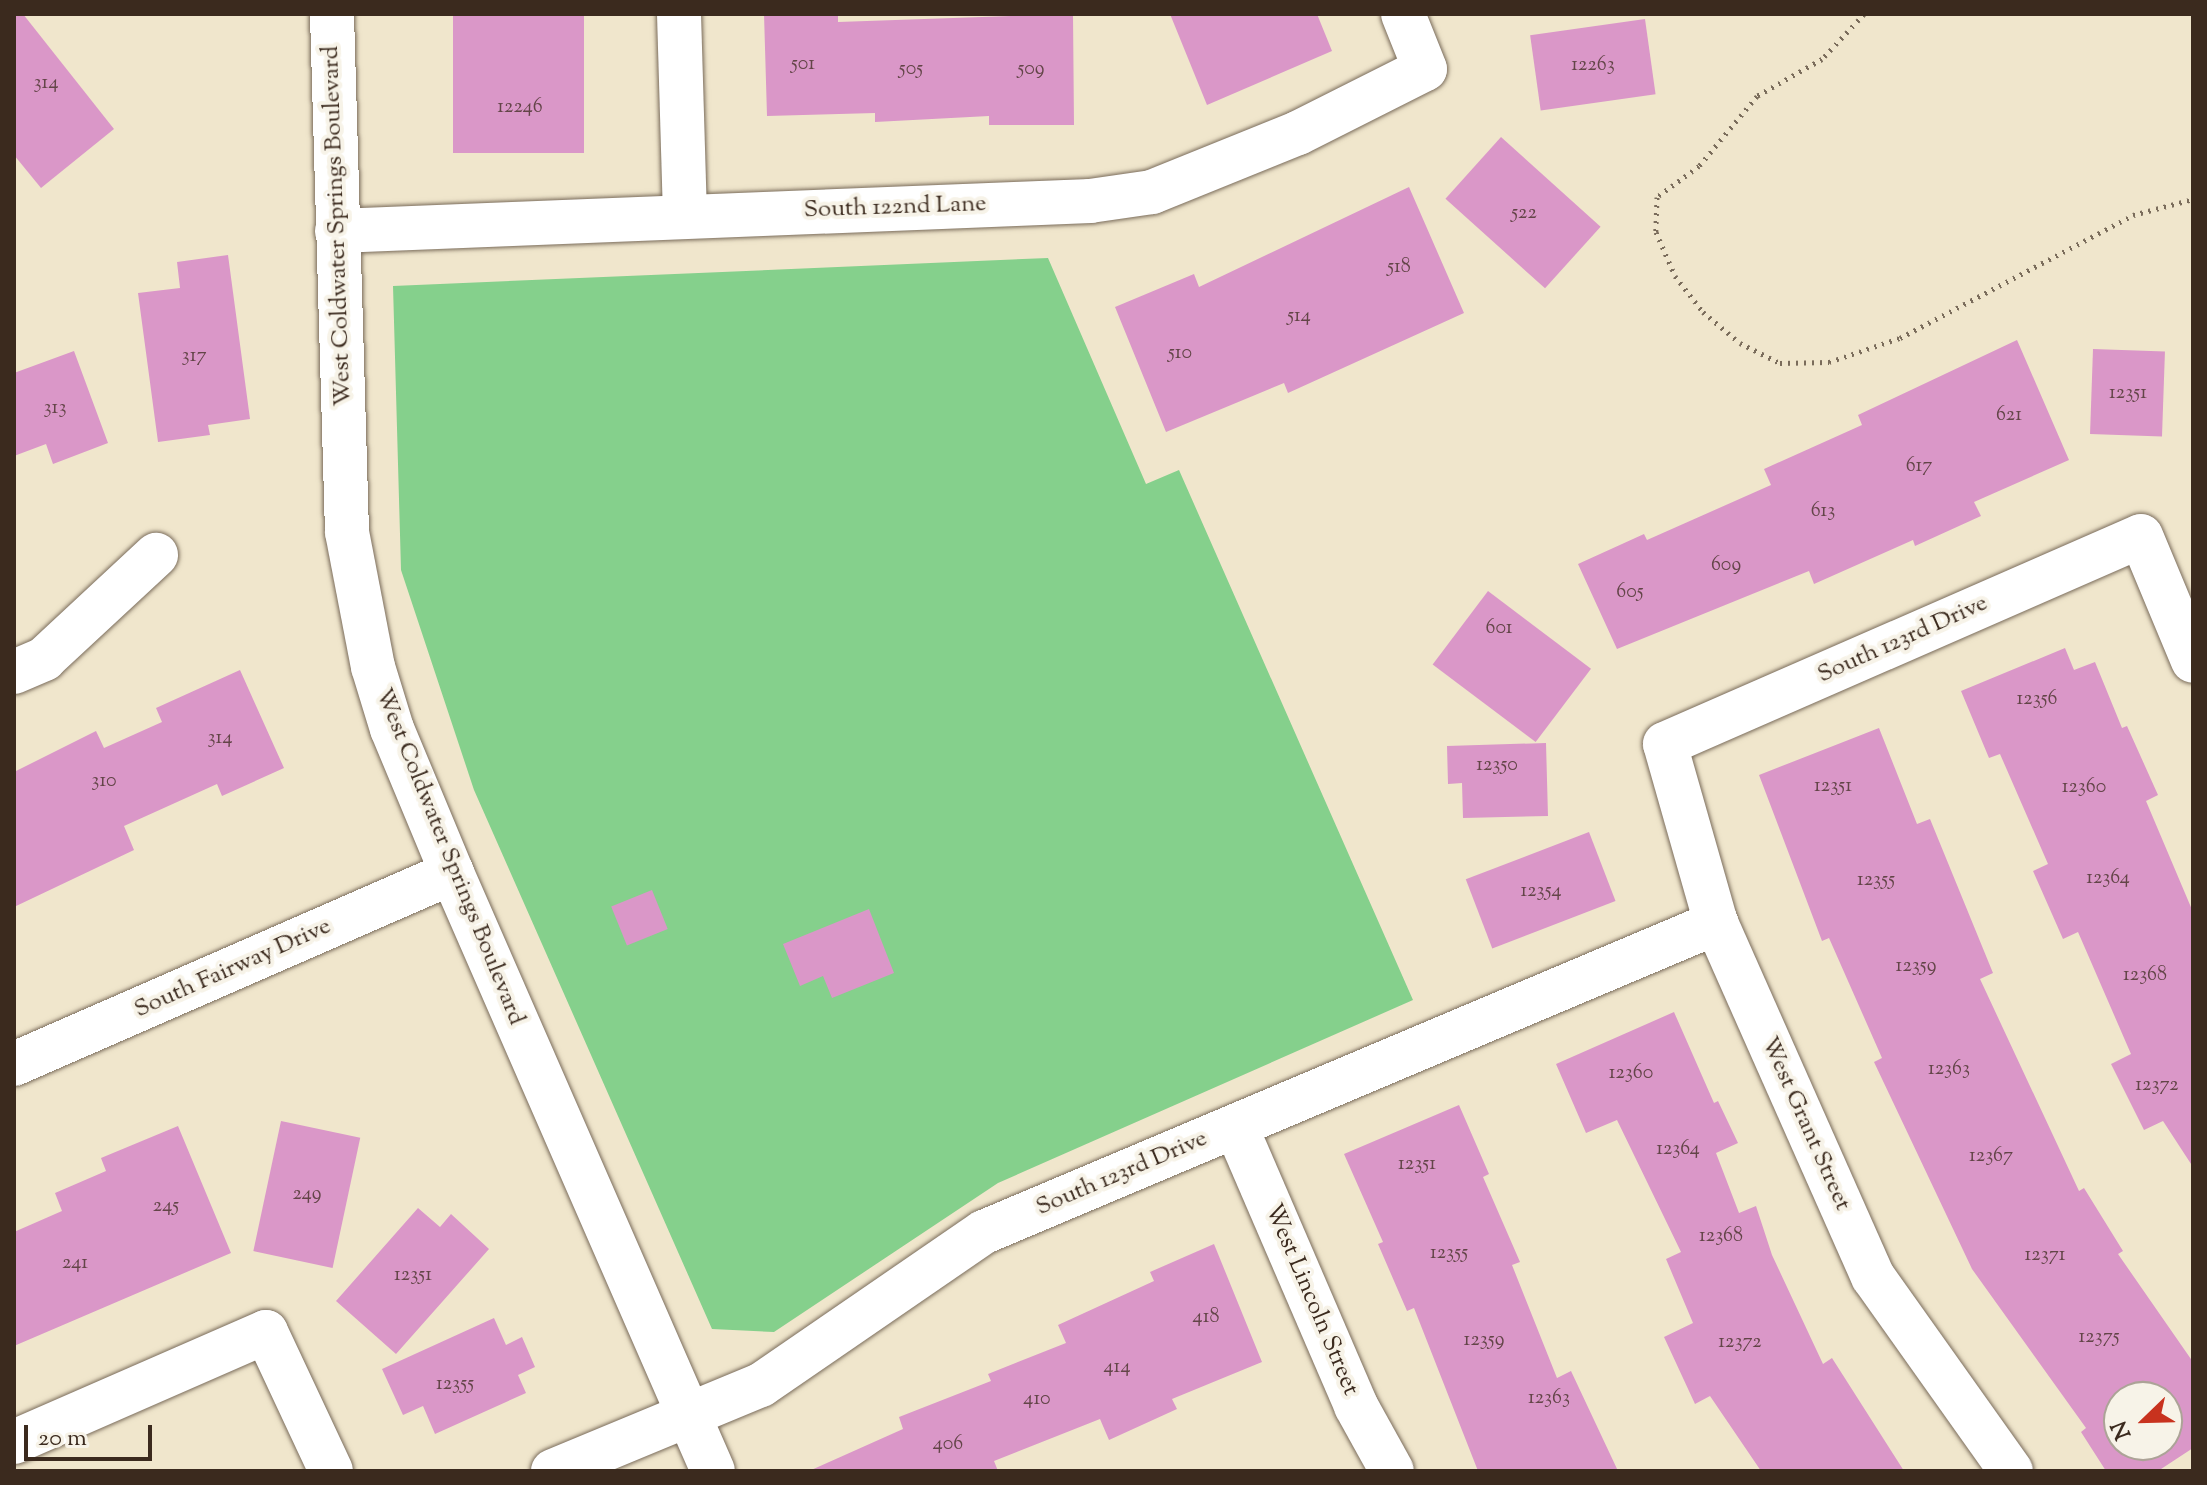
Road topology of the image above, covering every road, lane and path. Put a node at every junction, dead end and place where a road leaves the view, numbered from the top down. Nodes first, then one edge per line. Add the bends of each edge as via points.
1 (332, 14) edge
2 (679, 14) edge
3 (1403, 14) edge
4 (1864, 14) edge
5 (2193, 199) edge
6 (685, 215) junction
7 (337, 231) junction
8 (156, 555) dead end
9 (2193, 661) edge
10 (14, 672) edge
11 (1665, 744) joint
12 (452, 873) junction
13 (1716, 923) junction
14 (14, 1064) edge
15 (1236, 1127) junction
16 (684, 1414) junction
17 (14, 1442) edge
18 (331, 1471) edge
19 (553, 1471) edge
20 (713, 1471) edge
21 (1392, 1471) edge
22 (2011, 1471) edge

1 - 7 street, West Coldwater Springs Boulevard
2 - 6 street
3 - 6 street, South 122nd Lane via 1425,69 1298,133 1152,192 1090,201
4 - 5 path via 1822,59 1757,96 1699,166 1657,197 1656,232 1675,276 1703,312 1740,343 1780,363 1829,362 1900,338 2133,215
6 - 7 street, South 122nd Lane
7 - 12 street, West Coldwater Springs Boulevard via 347,532 355,582 392,729
8 - 10 street via 44,659
9 - 11 street, South 123rd Drive via 2141,536
11 - 13 street, West Grant Street
12 - 14 street, South Fairway Drive
12 - 16 street, West Coldwater Springs Boulevard
13 - 15 street, South 123rd Drive
13 - 22 street, West Grant Street via 1873,1277
15 - 16 street, South 123rd Drive via 984,1232 761,1385
15 - 21 street, West Lincoln Street via 1356,1406
16 - 19 street, South 123rd Drive
16 - 20 street, West Coldwater Springs Boulevard
17 - 18 street via 266,1332

